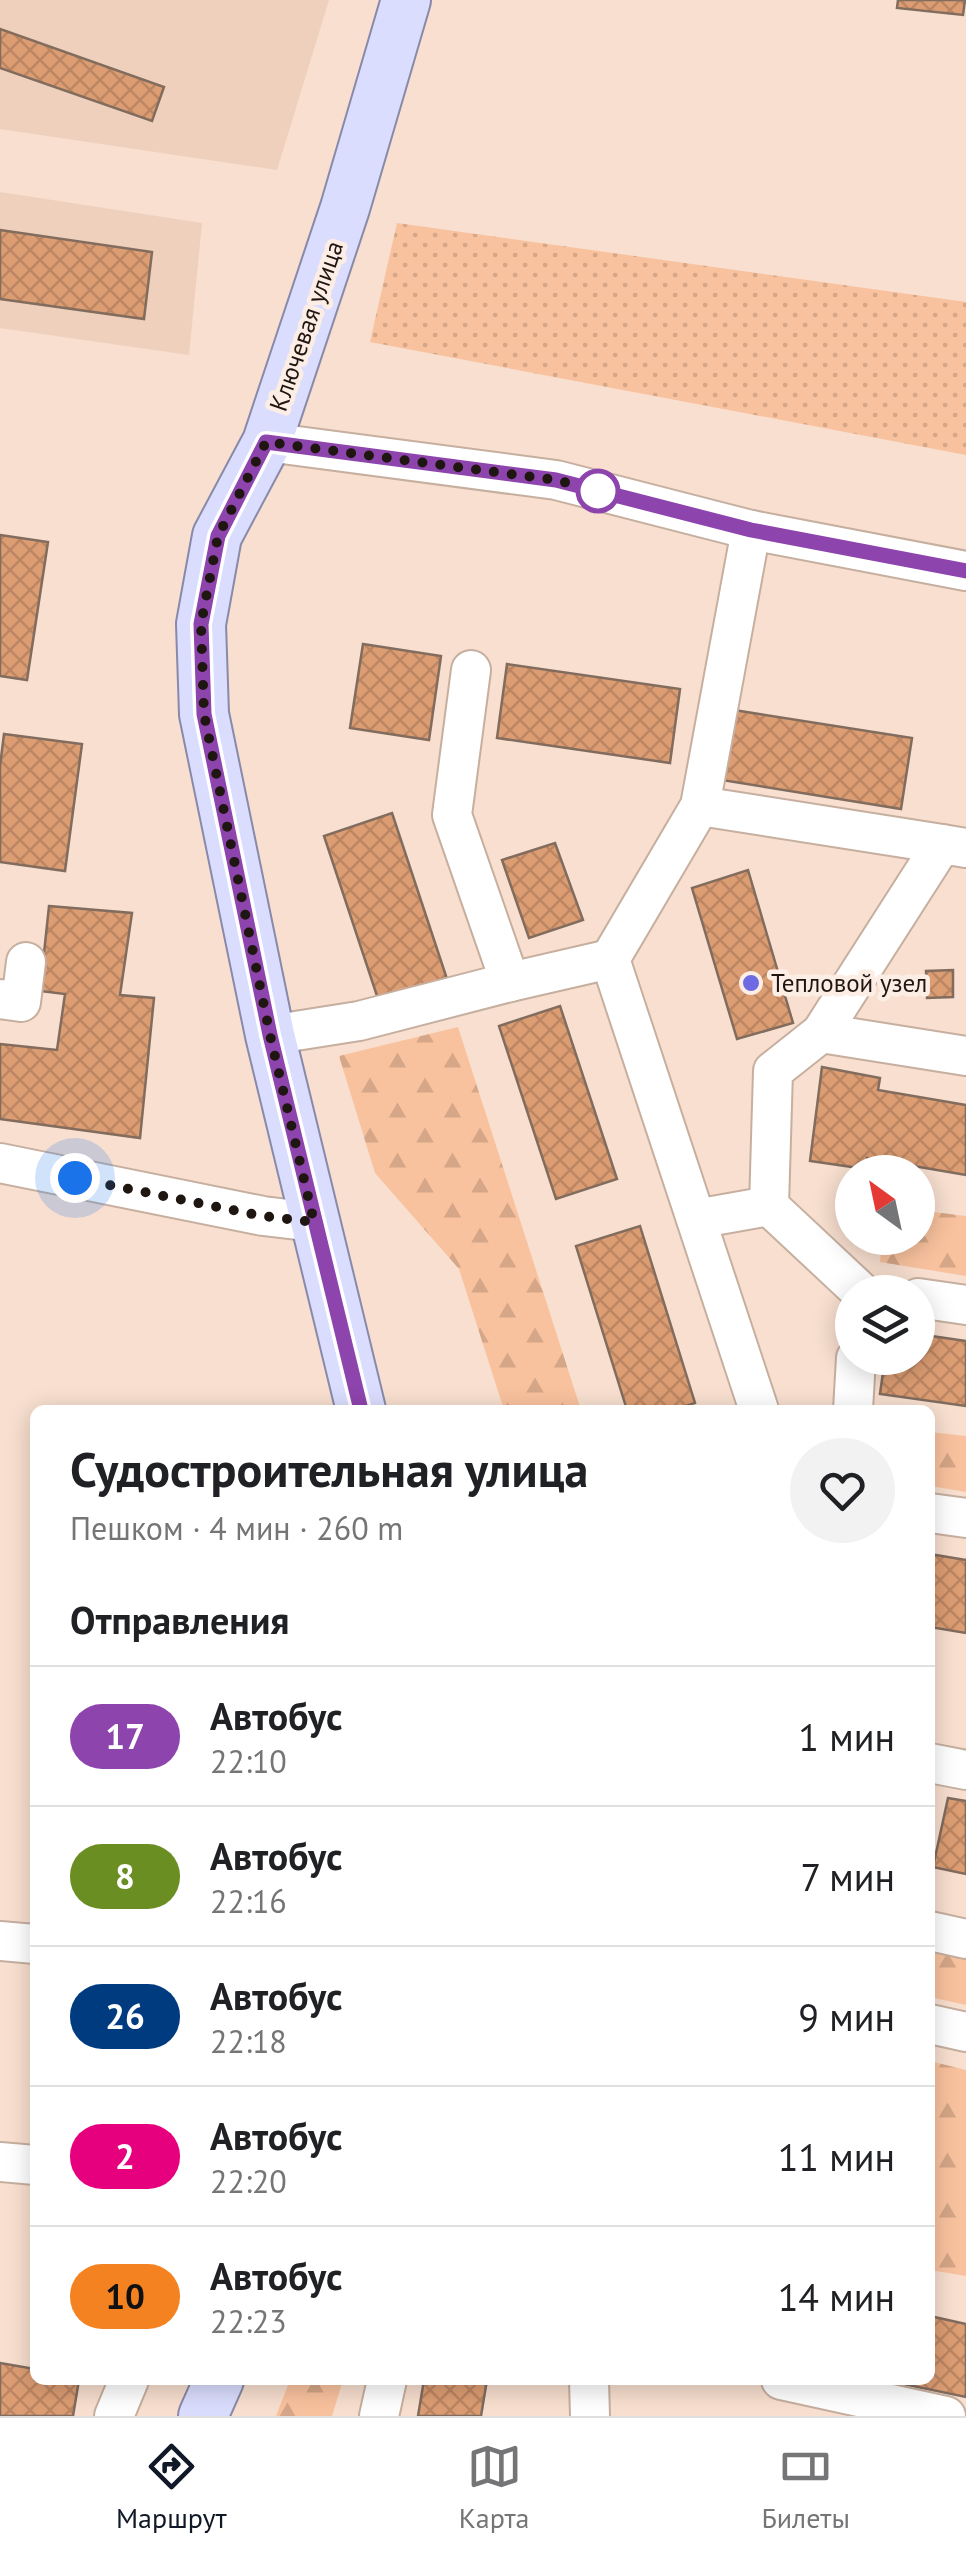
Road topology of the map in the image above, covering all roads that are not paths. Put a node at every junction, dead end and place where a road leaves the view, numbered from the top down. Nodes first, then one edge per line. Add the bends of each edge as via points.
1 (406, 0) edge
2 (266, 442) junction
3 (751, 530) junction
4 (966, 571) edge
5 (470, 670) dead end
6 (700, 806) junction
7 (954, 846) edge
8 (610, 959) junction
9 (26, 962) dead end
10 (510, 982) junction
11 (0, 999) edge
12 (821, 1033) junction
13 (270, 1035) junction
14 (966, 1056) edge
15 (0, 1164) edge
16 (769, 1206) junction
17 (696, 1218) junction
18 (314, 1222) junction
19 (848, 1275) edge
20 (935, 1300) edge
21 (966, 1305) edge
22 (855, 1375) edge
23 (360, 1405) edge
24 (757, 1405) edge
25 (852, 1405) edge
26 (935, 1514) edge
27 (966, 1518) edge
28 (935, 1764) edge
29 (966, 1770) edge
30 (935, 1932) edge
31 (966, 1939) edge
32 (0, 1941) edge
33 (30, 1944) edge
34 (935, 2025) edge
35 (966, 2032) edge
36 (0, 2162) edge
37 (30, 2164) edge
38 (127, 2385) edge
39 (218, 2385) edge
40 (385, 2385) edge
41 (589, 2385) edge
42 (804, 2385) edge
43 (114, 2416) edge
44 (204, 2416) edge
45 (379, 2416) edge
46 (590, 2416) edge
47 (946, 2416) edge

1 - 2 main road, Ключевая улица
2 - 3 street via 556,480
2 - 13 main road, Ключевая улица via 218,536 201,624 204,714
3 - 4 street
3 - 6 street
5 - 10 street via 452,815
6 - 7 street
6 - 8 street
7 - 12 street
8 - 10 street
8 - 17 street
9 - 11 street via 21,1002
10 - 13 street
12 - 14 street
12 - 16 street via 773,1072
13 - 18 main road, Ключевая улица
15 - 18 street
16 - 17 street
16 - 19 street
17 - 24 street
18 - 23 main road, Ключевая улица
20 - 21 street
22 - 25 street
26 - 27 street
28 - 29 street
30 - 31 street
32 - 33 street
34 - 35 street
36 - 37 street
38 - 43 street
39 - 44 main road
40 - 45 street
41 - 46 street
42 - 47 street

